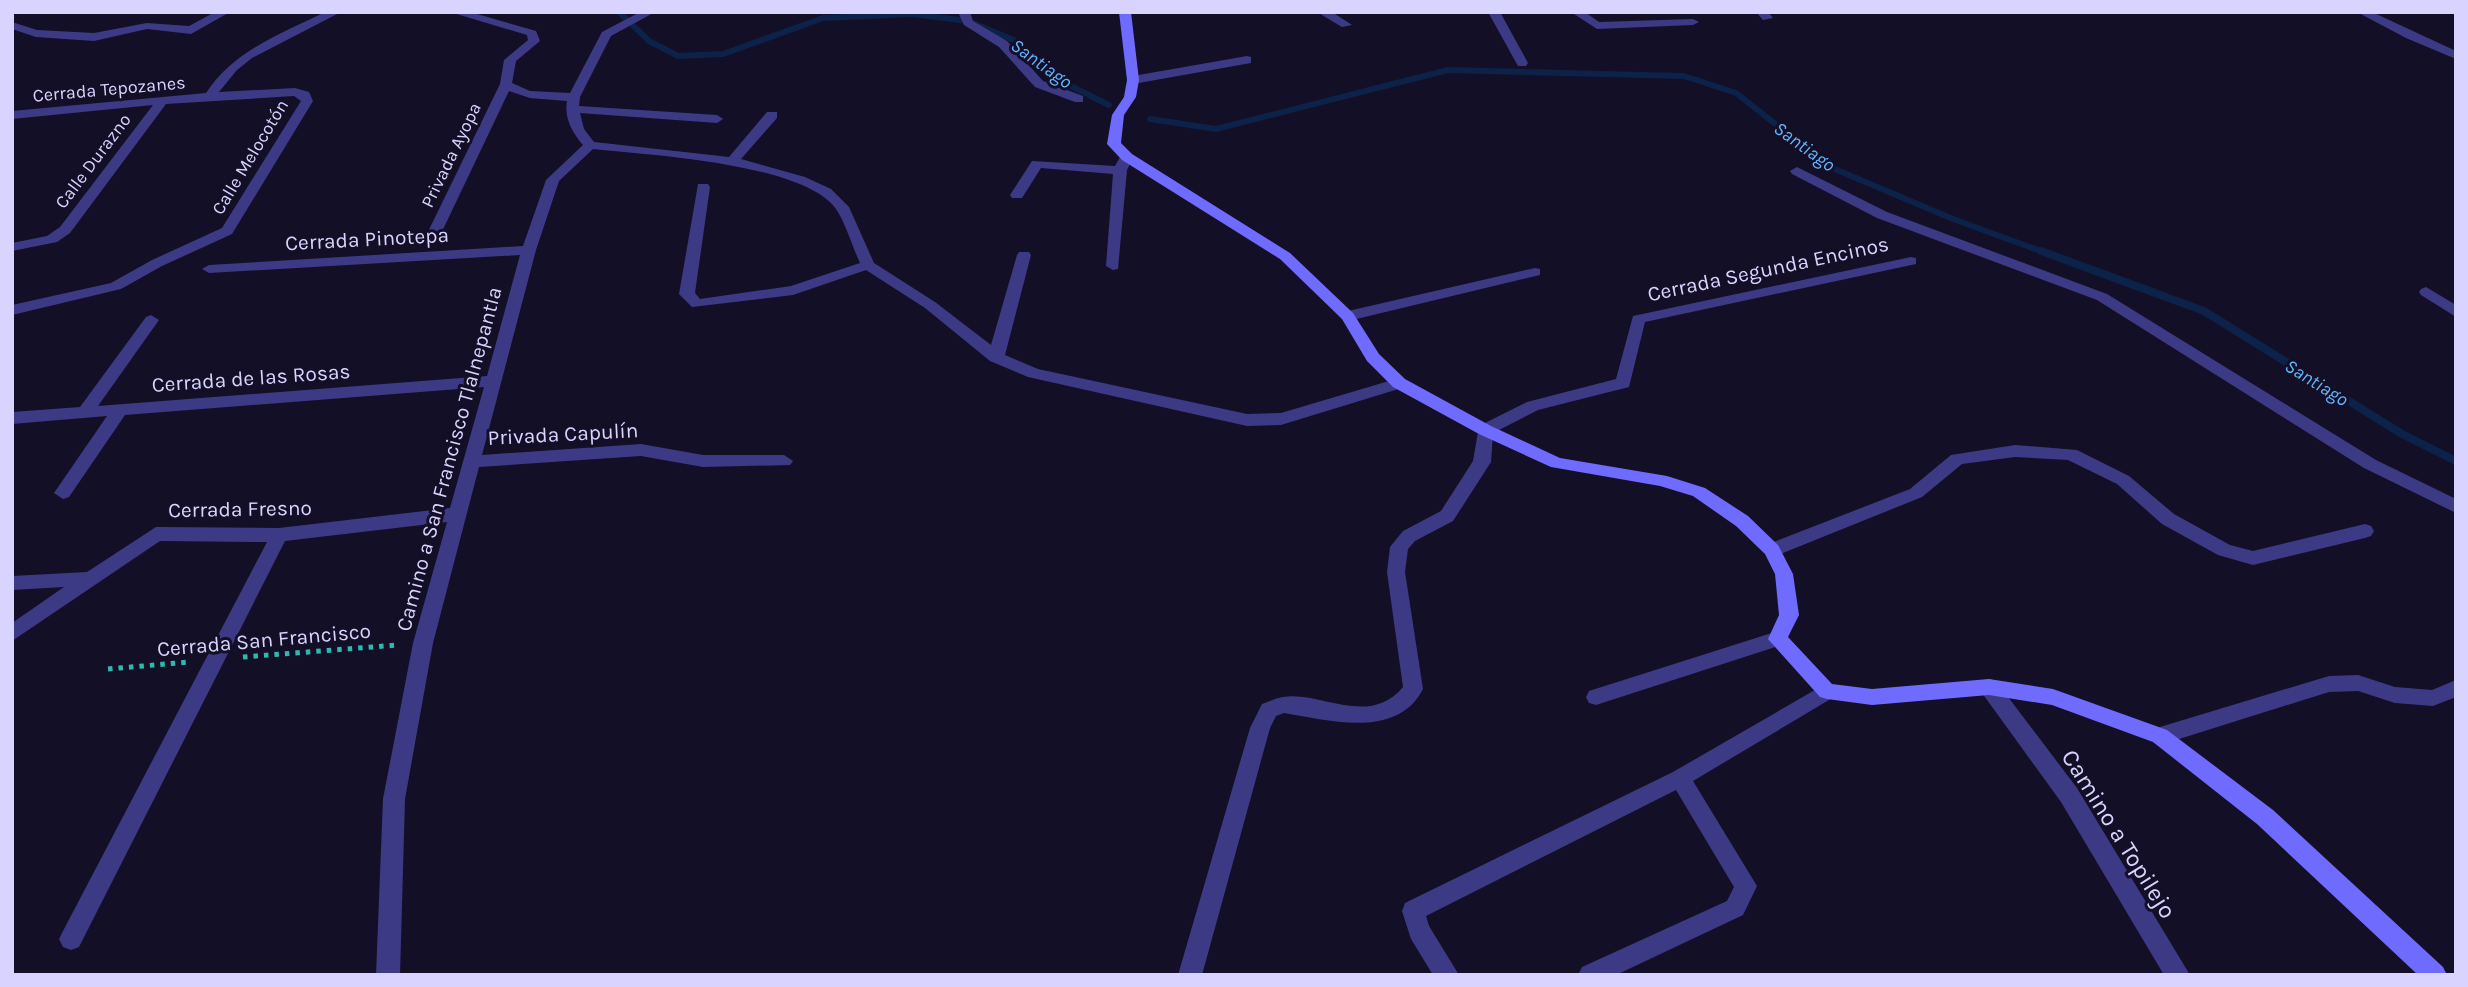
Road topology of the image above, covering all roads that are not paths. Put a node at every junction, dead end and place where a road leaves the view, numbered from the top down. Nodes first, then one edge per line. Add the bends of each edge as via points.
1 (224, 12) edge
2 (335, 12) edge
3 (456, 12) edge
4 (649, 12) edge
5 (964, 12) edge
6 (1125, 12) edge
7 (1323, 12) edge
8 (1494, 12) edge
9 (1577, 12) edge
10 (2363, 12) edge
11 (1693, 22) dead end
12 (1346, 24) dead end
13 (12, 25) edge
14 (2456, 55) edge
15 (1247, 60) dead end
16 (1522, 64) dead end
17 (1133, 80) junction
18 (506, 84) junction
19 (209, 96) junction
20 (1079, 99) dead end
21 (573, 103) junction
22 (160, 104) junction
23 (12, 115) edge
24 (772, 115) dead end
25 (717, 120) dead end
26 (590, 145) junction
27 (732, 161) junction
28 (1123, 163) junction
29 (1797, 172) dead end
30 (703, 187) dead end
31 (1017, 195) dead end
32 (430, 242) dead end
33 (12, 247) edge
34 (529, 250) junction
35 (1024, 255) dead end
36 (1911, 261) dead end
37 (868, 265) junction
38 (1112, 266) dead end
39 (209, 269) dead end
40 (1535, 272) dead end
41 (2426, 292) dead end
42 (12, 310) edge
43 (2456, 312) edge
44 (1348, 316) junction
45 (150, 320) dead end
46 (996, 357) junction
47 (492, 381) junction
48 (1399, 383) junction
49 (121, 408) junction
50 (85, 412) junction
51 (12, 418) edge
52 (1485, 430) junction
53 (784, 461) dead end
54 (470, 462) junction
55 (63, 493) dead end
56 (2456, 508) edge
57 (458, 514) junction
58 (2365, 531) dead end
59 (279, 535) junction
60 (1772, 550) junction
61 (90, 579) junction
62 (12, 583) edge
63 (12, 633) edge
64 (1778, 639) junction
65 (1989, 687) junction
66 (2456, 688) edge
67 (1827, 691) junction
68 (1596, 697) dead end
69 (2160, 736) junction
70 (1681, 778) junction
71 (71, 939) dead end
72 (2432, 974) edge
73 (388, 975) edge
74 (1190, 975) edge
75 (1447, 975) edge
76 (1590, 975) edge
77 (2178, 975) edge

1 - 13 street via 191,30 147,26 94,37 36,33
2 - 19 street via 235,63
3 - 18 street, Privada Ayopa via 532,33 534,41 510,60
4 - 21 street via 606,34
5 - 20 street via 968,23 1003,44 1039,84
6 - 17 main road
7 - 12 street
8 - 16 street
9 - 11 street via 1597,26
10 - 14 street
15 - 17 street
17 - 28 main road via 1114,130 1114,144
18 - 21 street via 516,92
18 - 32 street, Privada Ayopa
19 - 22 street, Cerrada Tepozanes
19 - 42 street, Calle Melocotón via 295,92 305,95 307,101 227,232 116,286
21 - 25 street
21 - 26 street via 578,130
22 - 23 street, Cerrada Tepozanes
22 - 33 street, Calle Durazno via 65,230 52,239
24 - 27 street
26 - 27 street
26 - 34 street, Camino a San Francisco Tlalnepantla via 553,180
27 - 37 street via 826,192 842,207
28 - 31 street via 1037,164
28 - 38 street
28 - 44 main road via 1285,256
29 - 56 street via 1882,215 2102,297 2370,464
30 - 37 street via 687,294 696,304 793,290
34 - 39 street, Cerrada Pinotepa
34 - 47 street, Camino a San Francisco Tlalnepantla
35 - 46 street
36 - 52 street, Cerrada Segunda Encinos via 1638,318 1623,383 1533,406
37 - 46 street via 930,305
40 - 44 street
41 - 43 street
44 - 48 main road via 1373,357
45 - 50 street
46 - 48 street via 1034,373 1247,420 1281,419
47 - 49 street, Cerrada de las Rosas
47 - 54 street, Camino a San Francisco Tlalnepantla
48 - 52 main road
49 - 50 street, Cerrada de las Rosas
49 - 55 street
50 - 51 street, Cerrada de las Rosas
52 - 60 main road via 1557,463 1661,480 1699,492 1742,521
52 - 74 street via 1482,462 1447,516 1409,536 1399,547 1396,572 1413,689 1396,708 1375,715 1284,705 1269,710
53 - 54 street, Privada Capulín via 703,461 641,450
54 - 57 street, Camino a San Francisco Tlalnepantla
57 - 59 street, Cerrada Fresno
57 - 73 street, Camino a San Francisco Tlalnepantla via 423,643 394,799
58 - 60 street via 2253,558 2224,550 2168,519 2123,480 2071,454 2015,451 1957,459 1916,493
59 - 61 street, Cerrada Fresno via 156,534
59 - 71 street
60 - 64 main road via 1784,574 1788,615
61 - 62 street
61 - 63 street, Cerrada Fresno
64 - 67 main road
64 - 68 street
65 - 67 main road via 1872,697
65 - 69 main road via 2053,697
65 - 77 street, Camino a Topilejo via 2069,795
66 - 69 street via 2433,698 2395,695 2358,683 2329,684
67 - 70 street
69 - 72 main road via 2265,817
70 - 75 street via 1413,911 1419,930
70 - 76 street via 1746,886 1735,908

